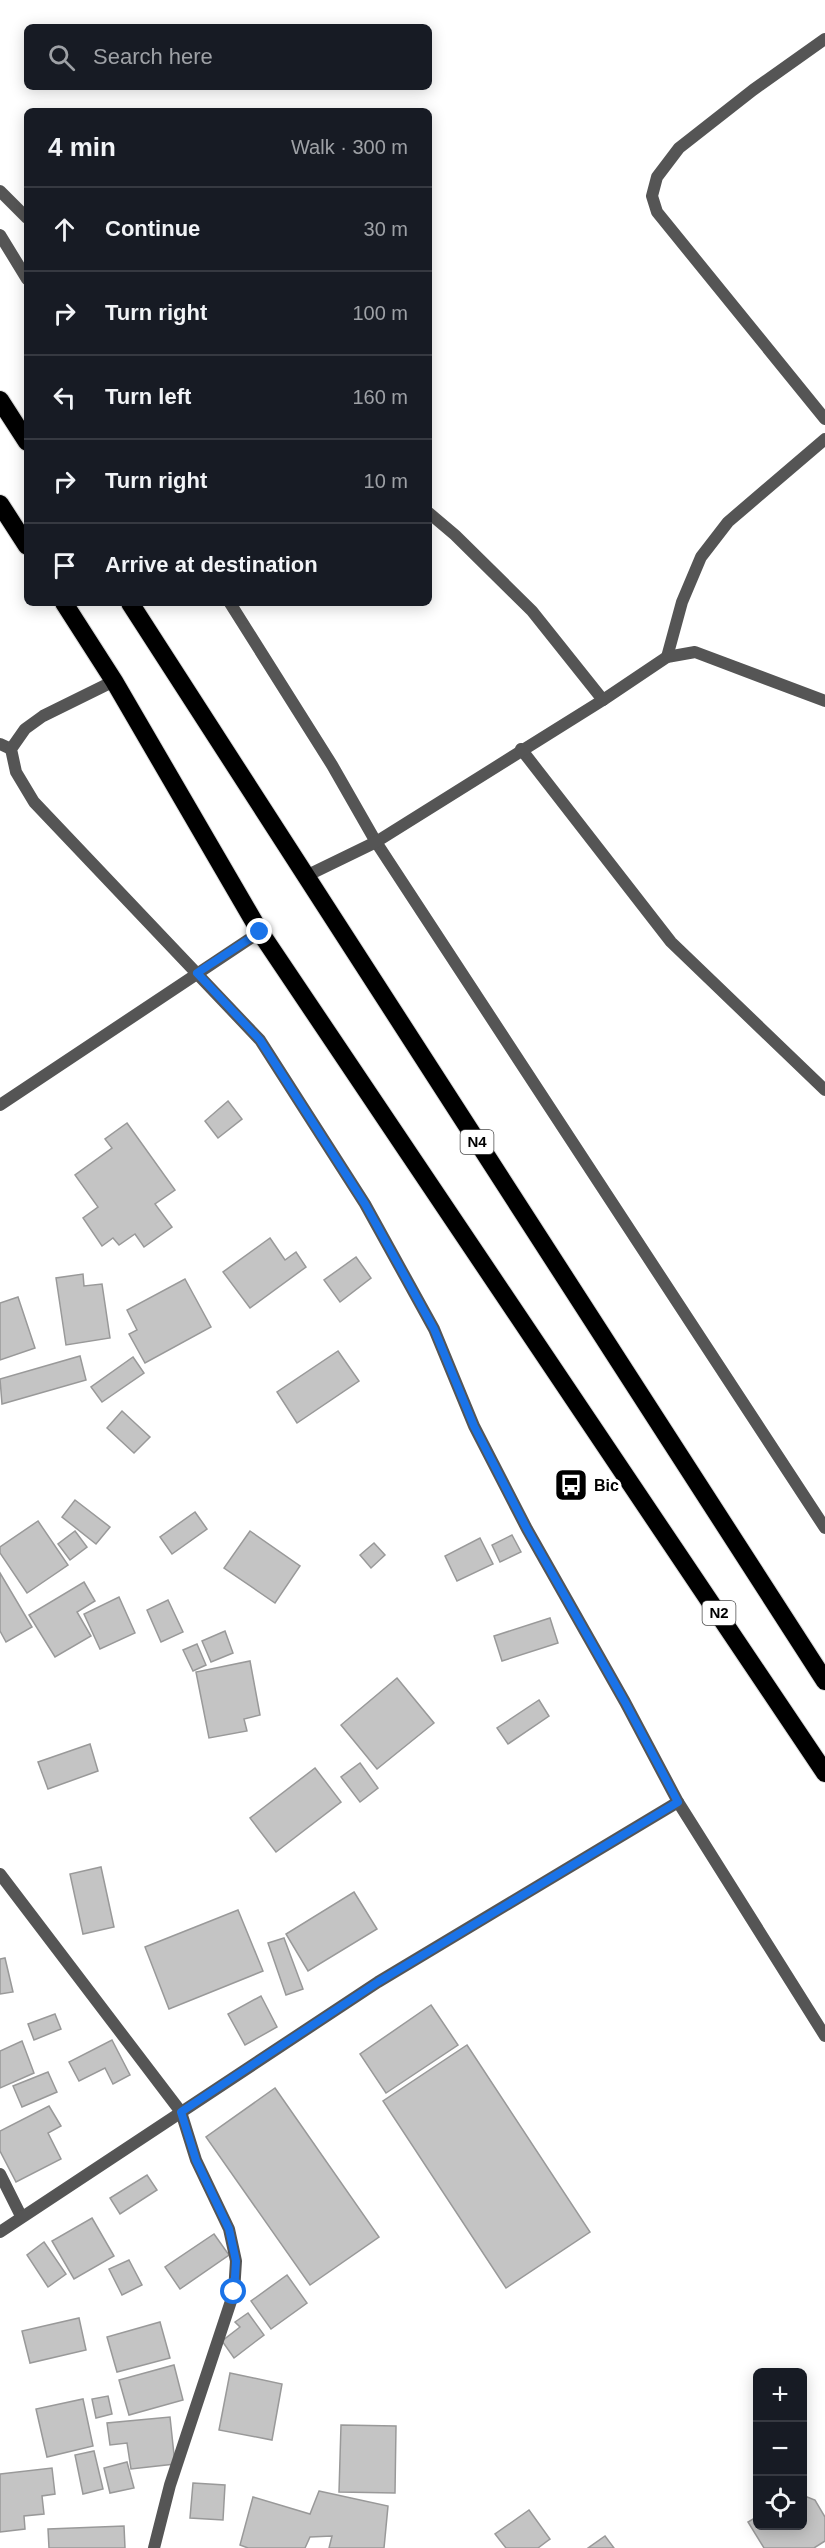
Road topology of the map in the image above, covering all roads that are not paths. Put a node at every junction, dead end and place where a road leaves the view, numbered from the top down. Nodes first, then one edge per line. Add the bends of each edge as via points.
1 (825, 39) edge
2 (0, 191) edge
3 (24, 215) edge
4 (0, 235) edge
5 (24, 274) edge
6 (0, 400) edge
7 (825, 419) edge
8 (24, 437) edge
9 (825, 439) edge
10 (0, 504) edge
11 (432, 516) edge
12 (24, 541) edge
13 (66, 606) edge
14 (132, 606) edge
15 (232, 606) edge
16 (667, 657) junction
17 (114, 681) junction
18 (603, 700) junction
19 (825, 701) edge
20 (5, 747) edge
21 (521, 749) junction
22 (376, 842) junction
23 (306, 876) junction
24 (260, 932) junction
25 (197, 973) junction
26 (825, 1090) edge
27 (0, 1105) edge
28 (825, 1528) edge
29 (825, 1681) edge
30 (825, 1773) edge
31 (678, 1802) junction
32 (0, 1874) edge
33 (825, 2036) edge
34 (181, 2112) junction
35 (0, 2174) edge
36 (21, 2216) junction
37 (0, 2232) edge
38 (154, 2548) edge

1 - 7 street via 679,148 657,177 652,196 657,212
2 - 3 street
4 - 5 street
6 - 8 highway
9 - 16 street via 728,522 701,557 682,602
10 - 12 highway
11 - 18 street via 532,611
13 - 17 highway
14 - 23 highway, N4
15 - 22 street
16 - 18 street
16 - 19 street via 695,652
17 - 20 street via 43,716
17 - 24 highway
18 - 21 street
20 - 25 street via 34,802
21 - 22 street
21 - 26 street via 671,942
22 - 23 street
22 - 28 street
23 - 29 highway, N4
24 - 25 street
24 - 30 highway, N2
25 - 27 street
25 - 31 street via 260,1040 365,1204 434,1329 474,1426 522,1519
31 - 33 street
31 - 34 street via 378,1982
32 - 34 street
34 - 36 street
34 - 38 street via 196,2160 229,2229 236,2261 234,2292 170,2485
35 - 36 street
36 - 37 street

